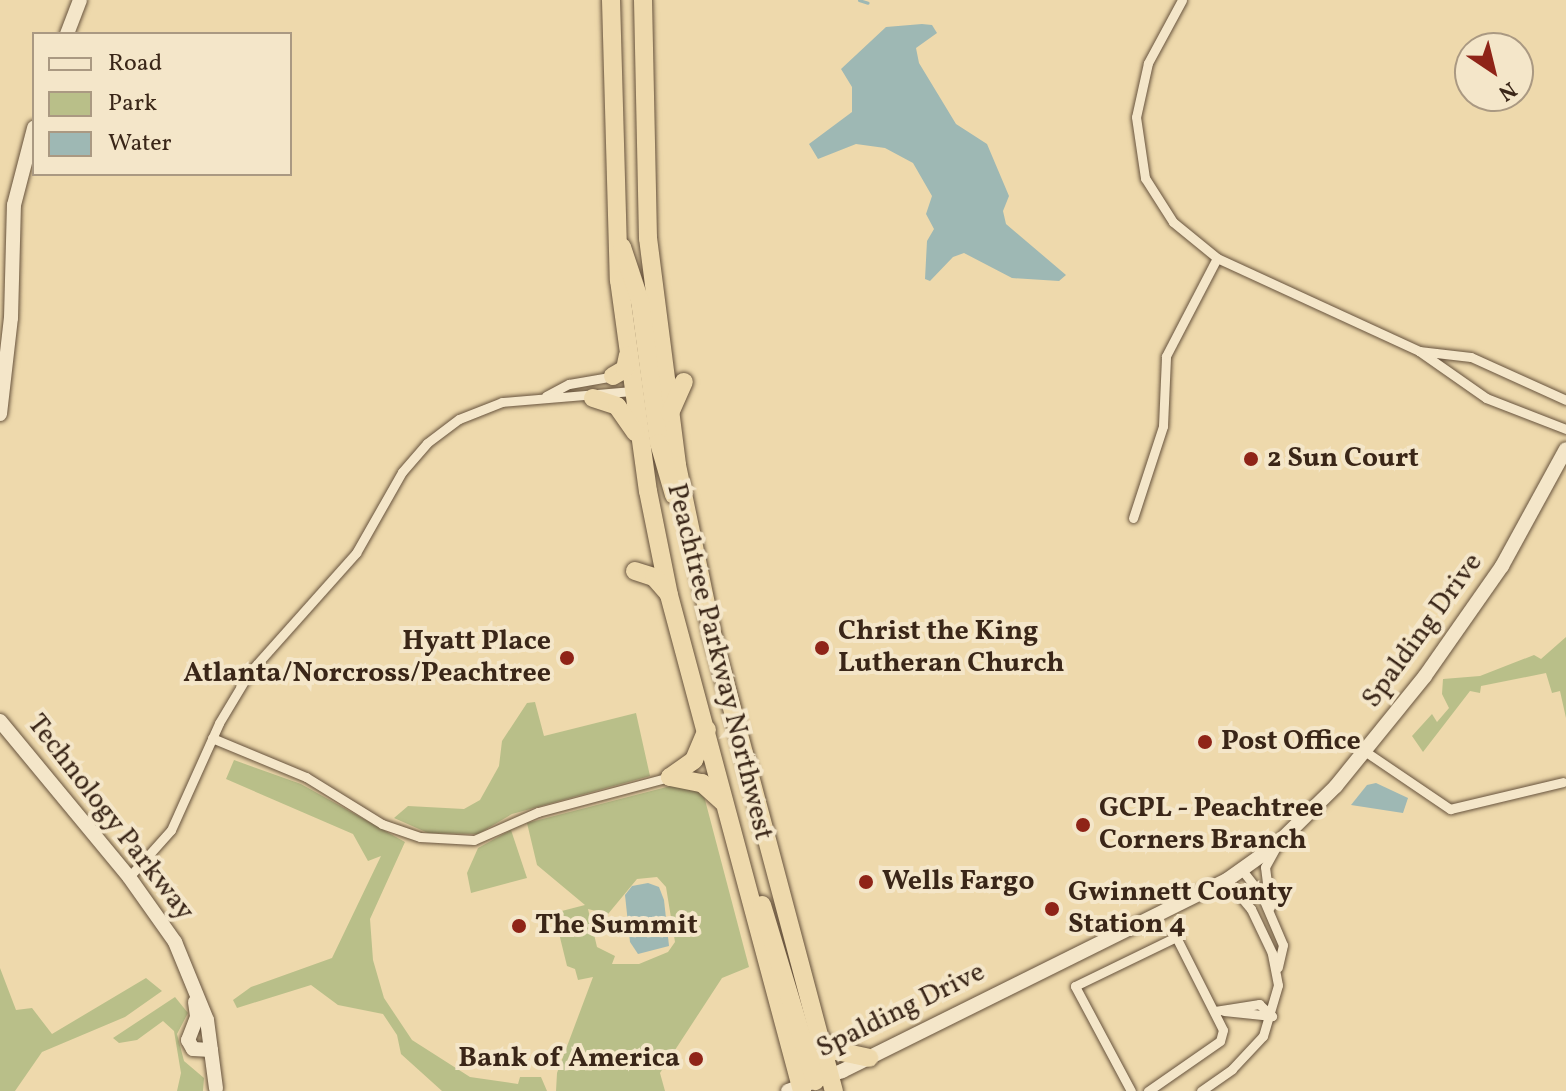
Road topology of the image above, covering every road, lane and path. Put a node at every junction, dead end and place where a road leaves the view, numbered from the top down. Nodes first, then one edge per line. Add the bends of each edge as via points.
1 (80, 0) edge
2 (611, 0) edge
3 (643, 0) edge
4 (1182, 0) edge
5 (68, 32) edge
6 (32, 136) edge
7 (619, 241) junction
8 (5, 250) edge
9 (1217, 258) junction
10 (1419, 351) junction
11 (628, 352) junction
12 (613, 376) junction
13 (654, 381) junction
14 (546, 396) junction
15 (593, 398) junction
16 (1566, 400) edge
17 (0, 414) edge
18 (1566, 429) edge
19 (1566, 449) edge
20 (642, 459) junction
21 (1133, 518) dead end
22 (687, 521) junction
23 (656, 539) junction
24 (669, 595) junction
25 (0, 721) edge
26 (707, 730) junction
27 (212, 738) junction
28 (1366, 752) junction
29 (670, 777) junction
30 (1563, 782) dead end
31 (726, 807) junction
32 (1276, 845) junction
33 (1242, 870) junction
34 (129, 877) junction
35 (1227, 880) junction
36 (1271, 914) junction
37 (1277, 970) junction
38 (195, 985) junction
39 (1215, 1011) junction
40 (1272, 1016) junction
41 (819, 1039) junction
42 (211, 1050) junction
43 (869, 1058) junction
44 (812, 1086) edge
45 (216, 1089) edge
46 (1131, 1091) edge
47 (1148, 1091) edge
48 (1201, 1091) edge

1 - 5 main road
2 - 7 highway, Peachtree Parkway Northwest
3 - 13 highway, Peachtree Parkway Northwest
4 - 9 street via 1154,50 1141,88 1139,153 1145,178 1173,222
6 - 8 main road
7 - 11 highway, Peachtree Parkway Northwest
7 - 13 highway via 639,293
8 - 17 main road via 11,318
9 - 10 street
9 - 21 street via 1166,356 1163,426
10 - 16 street via 1484,361
10 - 18 street via 1486,398
11 - 12 highway via 625,369
11 - 13 highway, Peachtree Parkway Northwest
12 - 13 street
12 - 14 street via 569,384
13 - 15 street
13 - 20 highway, Peachtree Parkway Northwest
13 - 22 highway, Peachtree Parkway Northwest via 669,416
13 - 22 highway via 666,473
14 - 15 street
14 - 27 street via 474,411 414,456 356,553 249,673
15 - 20 highway via 625,413
19 - 28 main road, Spalding Drive via 1492,583
20 - 23 highway, Peachtree Parkway Northwest
22 - 41 highway, Peachtree Parkway Northwest
23 - 24 highway, Peachtree Parkway Northwest
23 - 24 highway via 650,558 635,571 654,577
24 - 26 highway, Peachtree Parkway Northwest
25 - 34 main road, Technology Parkway
26 - 29 highway via 694,760
26 - 31 highway, Peachtree Parkway Northwest
27 - 29 street via 306,777 382,824 420,837 474,840 538,812
27 - 34 street via 171,830
28 - 30 street via 1450,809
28 - 32 main road, Spalding Drive
29 - 31 highway via 708,786
31 - 44 highway, Peachtree Parkway Northwest
32 - 33 main road, Spalding Drive
32 - 36 street via 1265,867
33 - 35 main road, Spalding Drive
33 - 36 street
34 - 38 main road, Technology Parkway via 175,942
35 - 37 street via 1251,909
35 - 43 main road, Spalding Drive
36 - 37 street via 1283,945
37 - 40 street
38 - 42 main road, Technology Parkway
38 - 42 main road via 197,1017 188,1040 193,1049
39 - 40 street
39 - 46 street via 1176,937 1075,986
39 - 47 street via 1223,1030 1220,1041
40 - 48 street via 1251,1052
41 - 43 highway via 837,1051
41 - 44 highway, Peachtree Parkway Northwest
42 - 45 main road, Technology Parkway
43 - 44 main road, Spalding Drive

